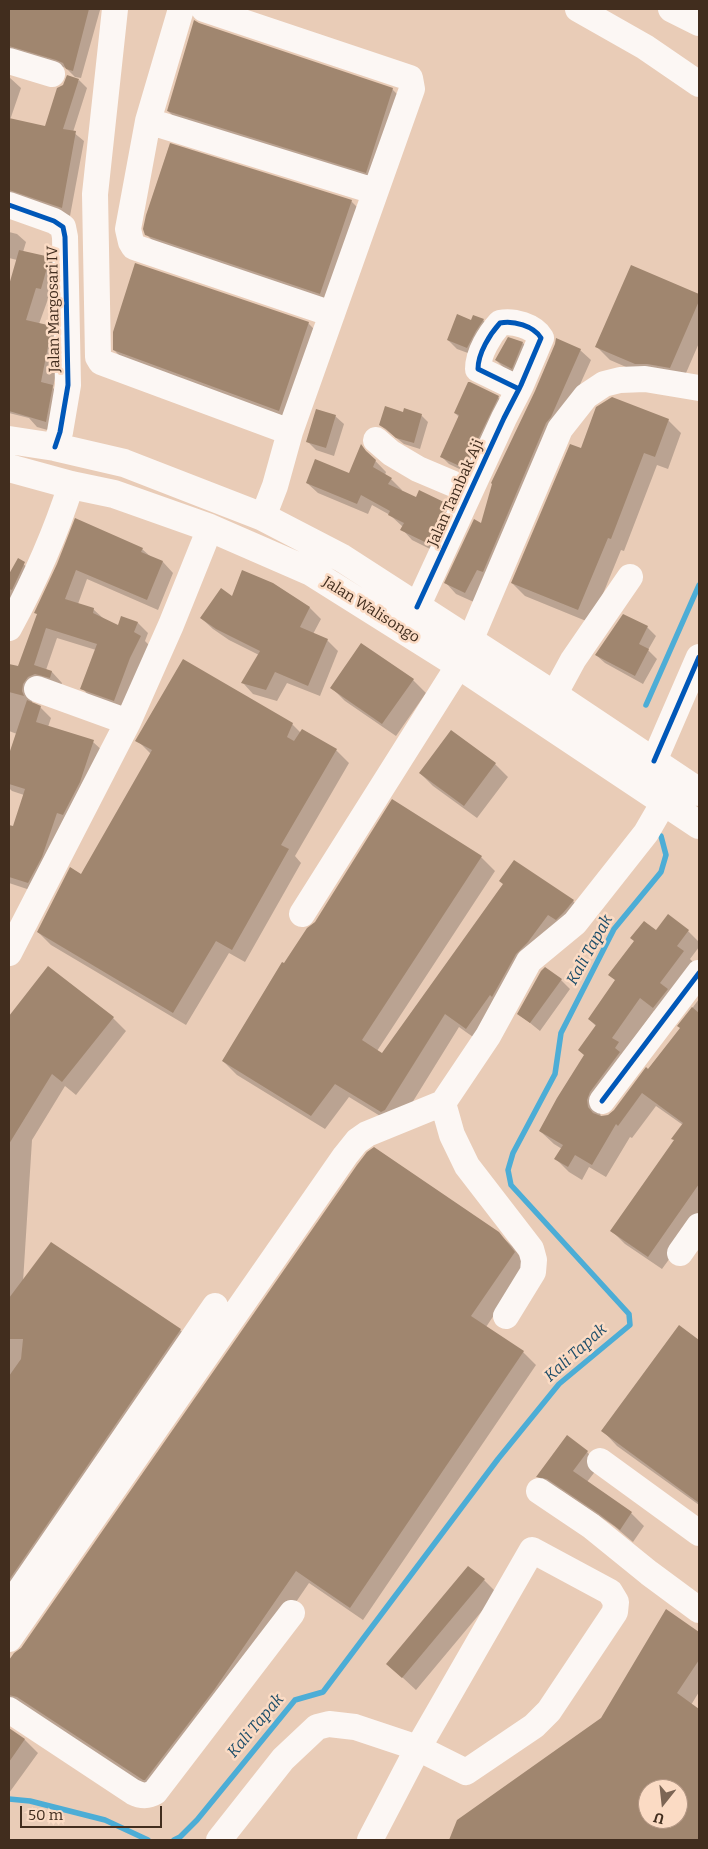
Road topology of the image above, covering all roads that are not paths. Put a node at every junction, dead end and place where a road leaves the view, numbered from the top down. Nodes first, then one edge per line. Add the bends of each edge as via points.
1 (115, 9) edge
2 (181, 9) edge
3 (204, 9) edge
4 (578, 9) edge
5 (671, 9) edge
6 (699, 23) edge
7 (9, 61) edge
8 (52, 74) dead end
9 (699, 84) edge
10 (148, 121) junction
11 (374, 191) junction
12 (9, 205) edge
13 (332, 314) junction
14 (699, 388) edge
15 (519, 389) dead end
16 (290, 432) junction
17 (9, 440) edge
18 (376, 440) dead end
19 (55, 447) junction
20 (9, 468) edge
21 (71, 485) junction
22 (470, 490) junction
23 (263, 517) junction
24 (210, 528) junction
25 (630, 577) dead end
26 (417, 607) junction
27 (9, 628) edge
28 (470, 641) junction
29 (699, 656) edge
30 (459, 665) junction
31 (37, 689) dead end
32 (554, 695) junction
33 (128, 722) junction
34 (654, 761) junction
35 (699, 792) edge
36 (664, 802) junction
37 (699, 825) edge
38 (302, 914) dead end
39 (9, 953) edge
40 (699, 973) edge
41 (602, 1100) dead end
42 (443, 1103) junction
43 (699, 1226) edge
44 (680, 1253) dead end
45 (215, 1306) dead end
46 (506, 1316) dead end
47 (600, 1461) dead end
48 (539, 1491) dead end
49 (699, 1533) edge
50 (9, 1606) edge
51 (699, 1610) edge
52 (292, 1613) dead end
53 (9, 1639) edge
54 (9, 1710) edge
55 (418, 1748) junction
56 (219, 1840) edge
57 (370, 1840) edge

1 - 16 street via 94,194 98,357 101,362
2 - 10 street
3 - 11 street via 410,78 412,89
4 - 9 street
5 - 6 street
7 - 8 street
10 - 11 street
10 - 13 street via 128,229 134,246
11 - 13 street
12 - 19 street, Jalan Margosari IV via 54,220 63,227 65,237 68,385
13 - 16 street
14 - 28 street via 645,379 620,380 604,384 586,396 560,429
15 - 22 street, Jalan Tambak Aji
16 - 23 street
17 - 19 highway, Jalan Walisongo
18 - 22 street, Jalan Tambak Aji via 418,469
19 - 23 highway, Jalan Walisongo via 124,463
20 - 21 highway, Jalan Walisongo
21 - 24 highway, Jalan Walisongo via 114,494
21 - 27 street via 34,580
22 - 26 street, Jalan Tambak Aji
23 - 26 highway, Jalan Walisongo via 342,558
24 - 30 highway, Jalan Walisongo via 311,572
24 - 33 street
25 - 32 street via 573,660
26 - 28 highway, Jalan Walisongo
28 - 32 highway, Jalan Walisongo
29 - 34 street
30 - 36 highway, Jalan Walisongo
30 - 38 street
31 - 33 street
32 - 34 highway, Jalan Walisongo
33 - 39 street
34 - 35 highway, Jalan Walisongo
36 - 37 highway, Jalan Walisongo
36 - 42 street via 646,833 575,923 529,961 488,1036
40 - 41 street
42 - 46 street via 452,1135 467,1166 531,1249 533,1272
42 - 53 street via 357,1141
43 - 44 street
45 - 50 street
47 - 49 street
48 - 51 street via 592,1526
52 - 54 street via 149,1796 133,1792
55 - 55 street via 466,1772 534,1726 549,1711 615,1612 616,1602 610,1592 532,1550
55 - 56 street via 354,1727 328,1724 317,1727 283,1759
55 - 57 street

